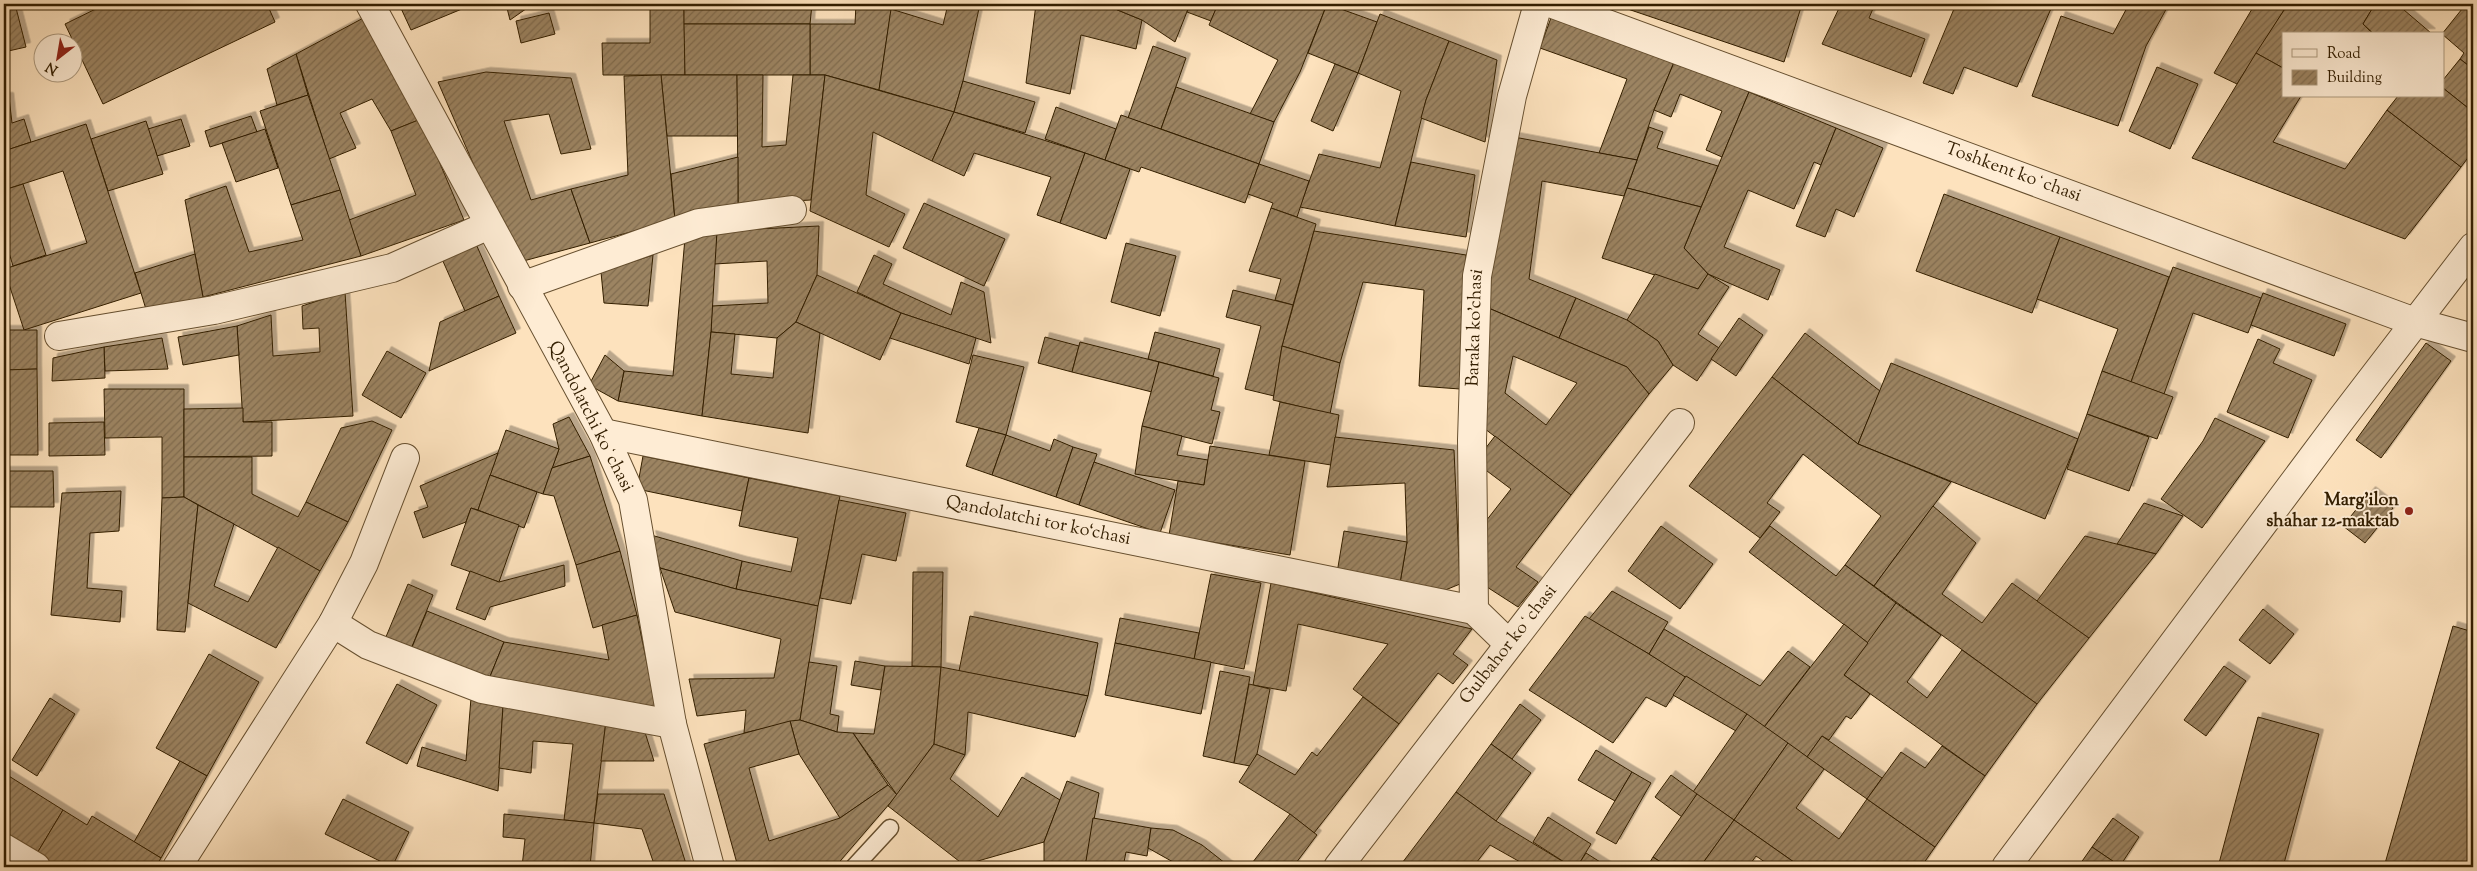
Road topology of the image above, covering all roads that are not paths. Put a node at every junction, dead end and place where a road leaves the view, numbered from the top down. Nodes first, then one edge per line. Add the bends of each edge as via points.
1 (370, 4) edge
2 (1538, 4) edge
3 (1554, 4) edge
4 (792, 210) dead end
5 (489, 225) junction
6 (2473, 247) edge
7 (522, 286) junction
8 (2415, 322) junction
9 (59, 336) dead end
10 (2473, 338) edge
11 (1680, 423) dead end
12 (603, 433) junction
13 (405, 458) dead end
14 (1474, 610) junction
15 (333, 622) junction
16 (1509, 644) junction
17 (672, 724) junction
18 (890, 828) dead end
19 (4, 848) edge
20 (36, 867) edge
21 (177, 867) edge
22 (710, 867) edge
23 (854, 867) edge
24 (1338, 867) edge
25 (2006, 867) edge

1 - 5 street, Qandolatchi koʻchasi
2 - 14 street, Baraka ko'chasi via 1512,96 1477,276 1472,440
3 - 8 street, Toshkent koʻchasi
4 - 7 street via 698,224
5 - 7 street, Qandolatchi koʻchasi
5 - 9 street via 392,268 214,310
6 - 8 street
7 - 12 street, Qandolatchi koʻchasi
8 - 10 street, Toshkent koʻchasi
8 - 25 street
11 - 16 street, Gulbahor koʻchasi
12 - 14 street, Qandolatchi tor ko‘chasi
12 - 17 street, Qandolatchi koʻchasi via 633,500
13 - 15 street via 364,563
14 - 16 street
15 - 17 street via 368,644 482,689
15 - 21 street
16 - 24 street, Gulbahor koʻchasi
17 - 22 street, Qandolatchi koʻchasi
18 - 23 lane
19 - 20 street

